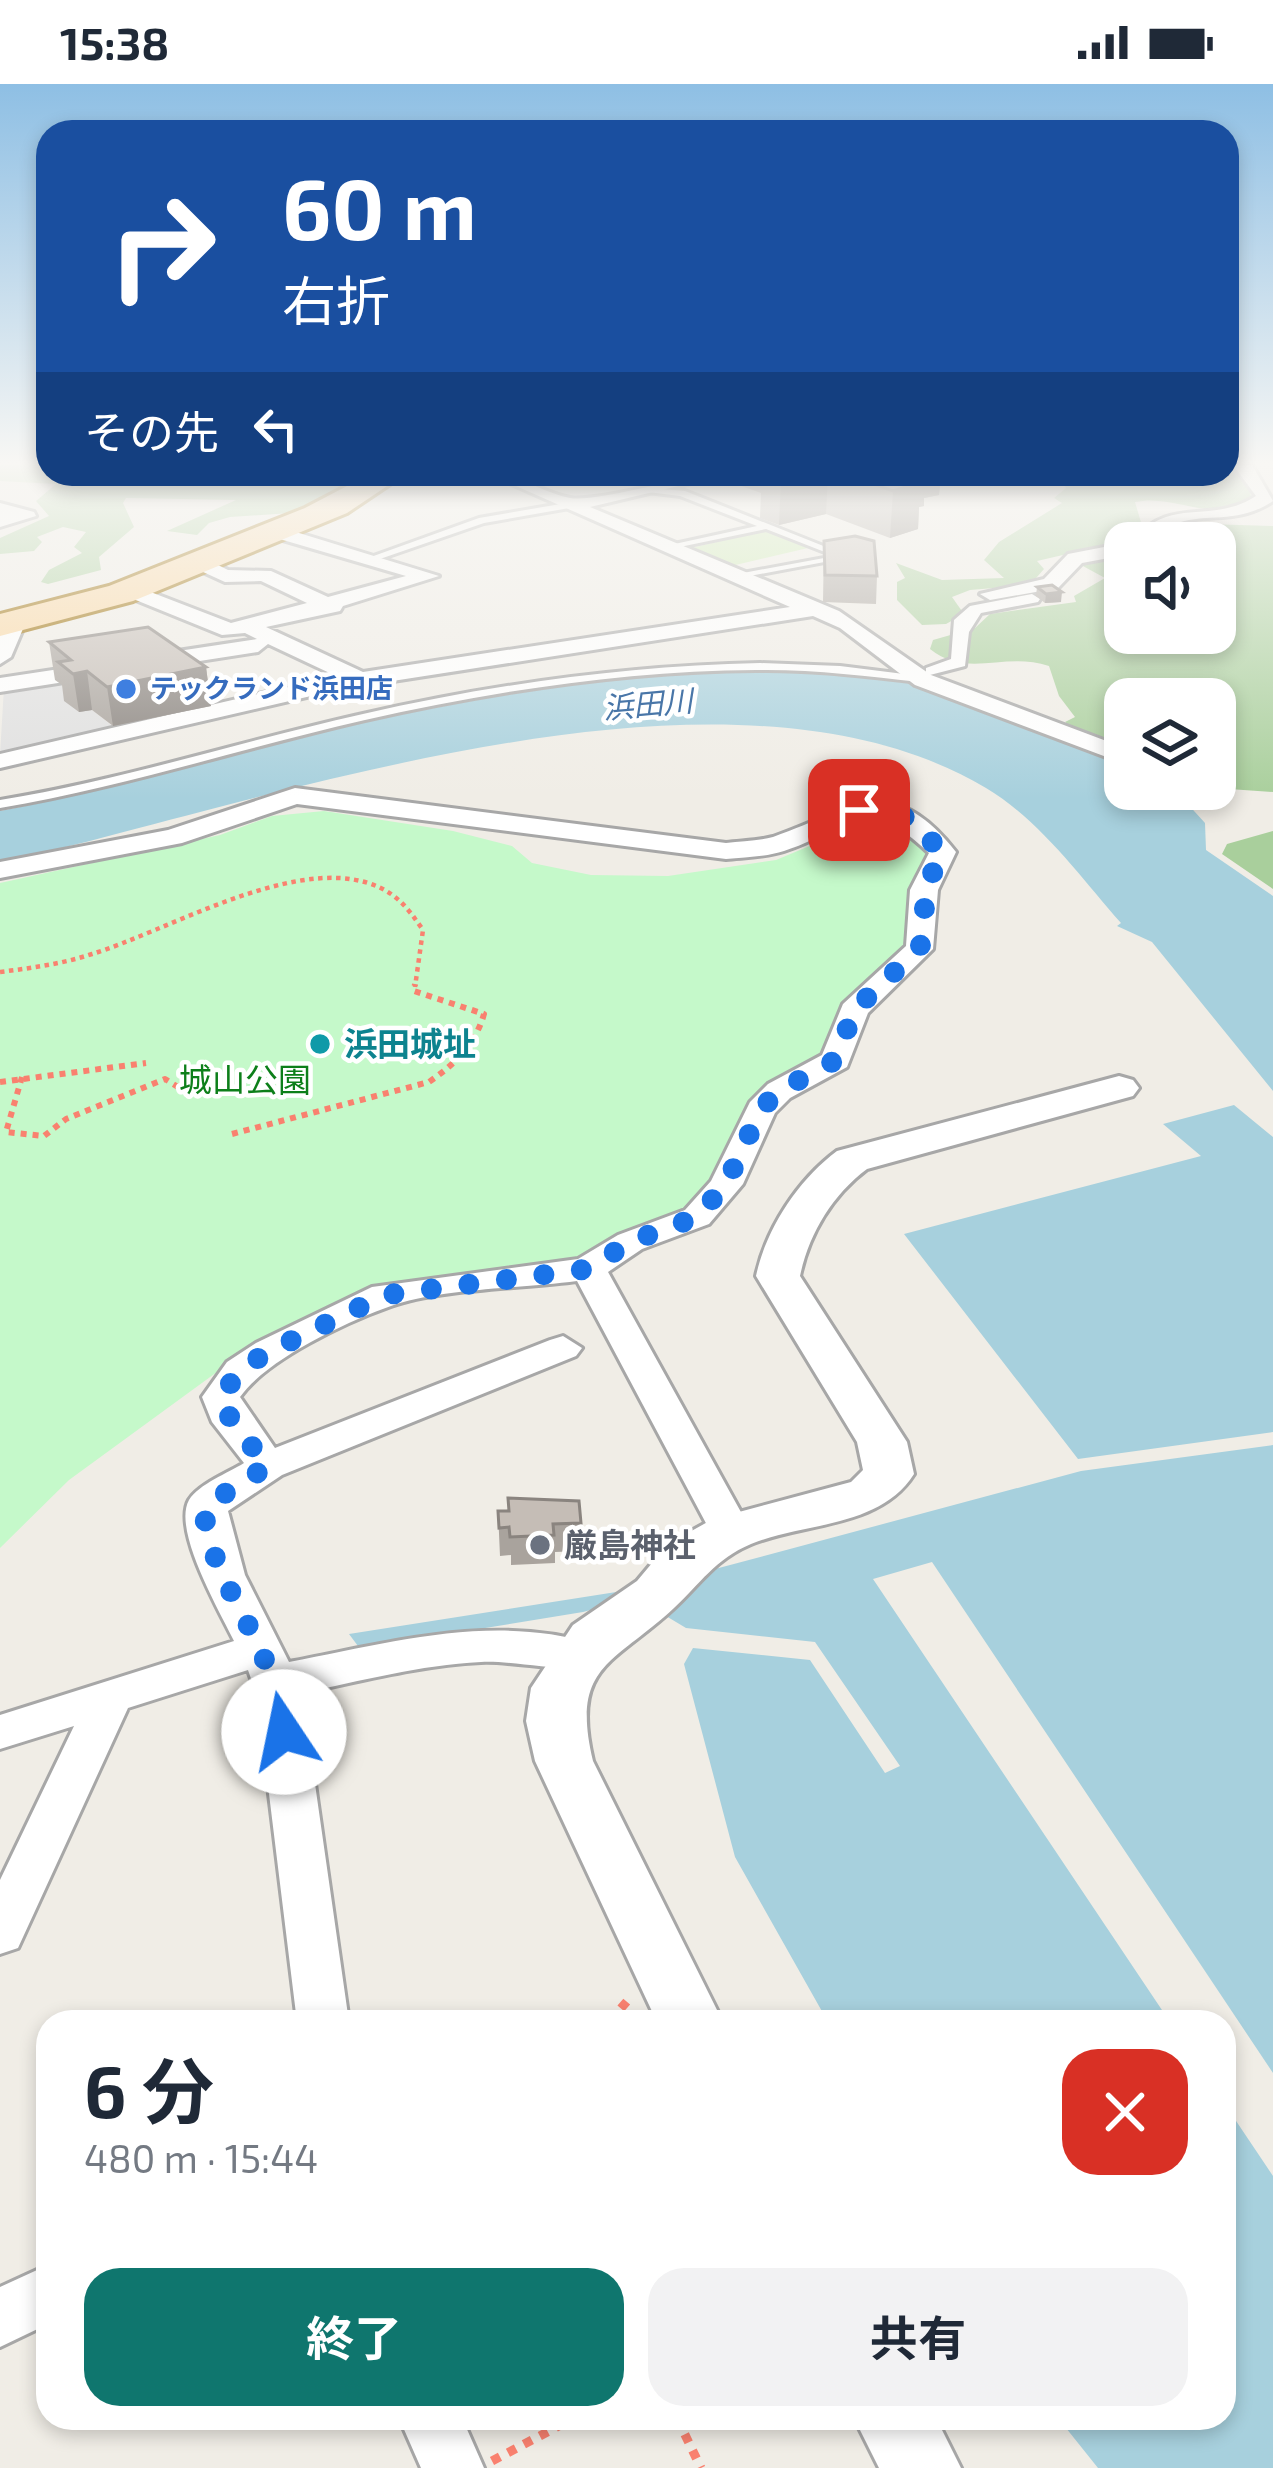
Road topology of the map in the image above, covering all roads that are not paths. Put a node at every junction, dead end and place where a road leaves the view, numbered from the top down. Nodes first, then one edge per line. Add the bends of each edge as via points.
1 (162, 576) edge
2 (268, 576) edge
3 (428, 576) edge
4 (743, 576) edge
5 (1058, 576) edge
6 (128, 590) junction
7 (991, 594) dead end
8 (1032, 599) dead end
9 (333, 607) junction
10 (814, 610) junction
11 (7, 625) edge
12 (252, 628) junction
13 (279, 642) junction
14 (0, 657) edge
15 (926, 675) junction
16 (362, 680) junction
17 (0, 685) edge
18 (1104, 748) edge
19 (0, 761) edge
20 (0, 804) edge
21 (0, 870) edge
22 (1119, 1088) dead end
23 (588, 1269) junction
24 (563, 1348) dead end
25 (268, 1466) junction
26 (730, 1532) junction
27 (578, 1655) junction
28 (270, 1664) junction
29 (113, 1692) junction
30 (0, 1732) edge
31 (0, 1933) edge
32 (321, 2010) edge
33 (685, 2010) edge
34 (36, 2299) edge
35 (0, 2318) edge
36 (436, 2430) edge
37 (900, 2430) edge
38 (453, 2468) edge
39 (922, 2468) edge

1 - 6 main road
2 - 9 street
3 - 9 street
4 - 10 street
5 - 7 street
6 - 11 main road
6 - 12 street via 219,630
8 - 15 street via 976,609 962,624 959,662
9 - 12 street
10 - 15 street via 861,629
10 - 16 street
11 - 14 street
12 - 13 street
13 - 16 street
13 - 17 street
15 - 18 street
15 - 20 lane via 772,665 622,671 312,729
16 - 19 street
21 - 23 street via 154,842 295,796 700,850 776,845 859,810 905,817 944,858 924,890 919,949 854,1010 836,1060 761,1109 714,1203
22 - 26 street via 870,1152 828,1178 784,1247 778,1276 882,1442 890,1474 850,1501
23 - 25 street via 397,1292 268,1352 240,1370 221,1397
23 - 26 street
24 - 25 street
25 - 28 street via 207,1505 205,1524
26 - 27 street via 687,1557 656,1594
27 - 28 street via 505,1643
27 - 33 street via 556,1705 564,1761
28 - 29 street
28 - 32 street
29 - 30 street
29 - 31 street
34 - 35 street
36 - 38 street
37 - 39 street

